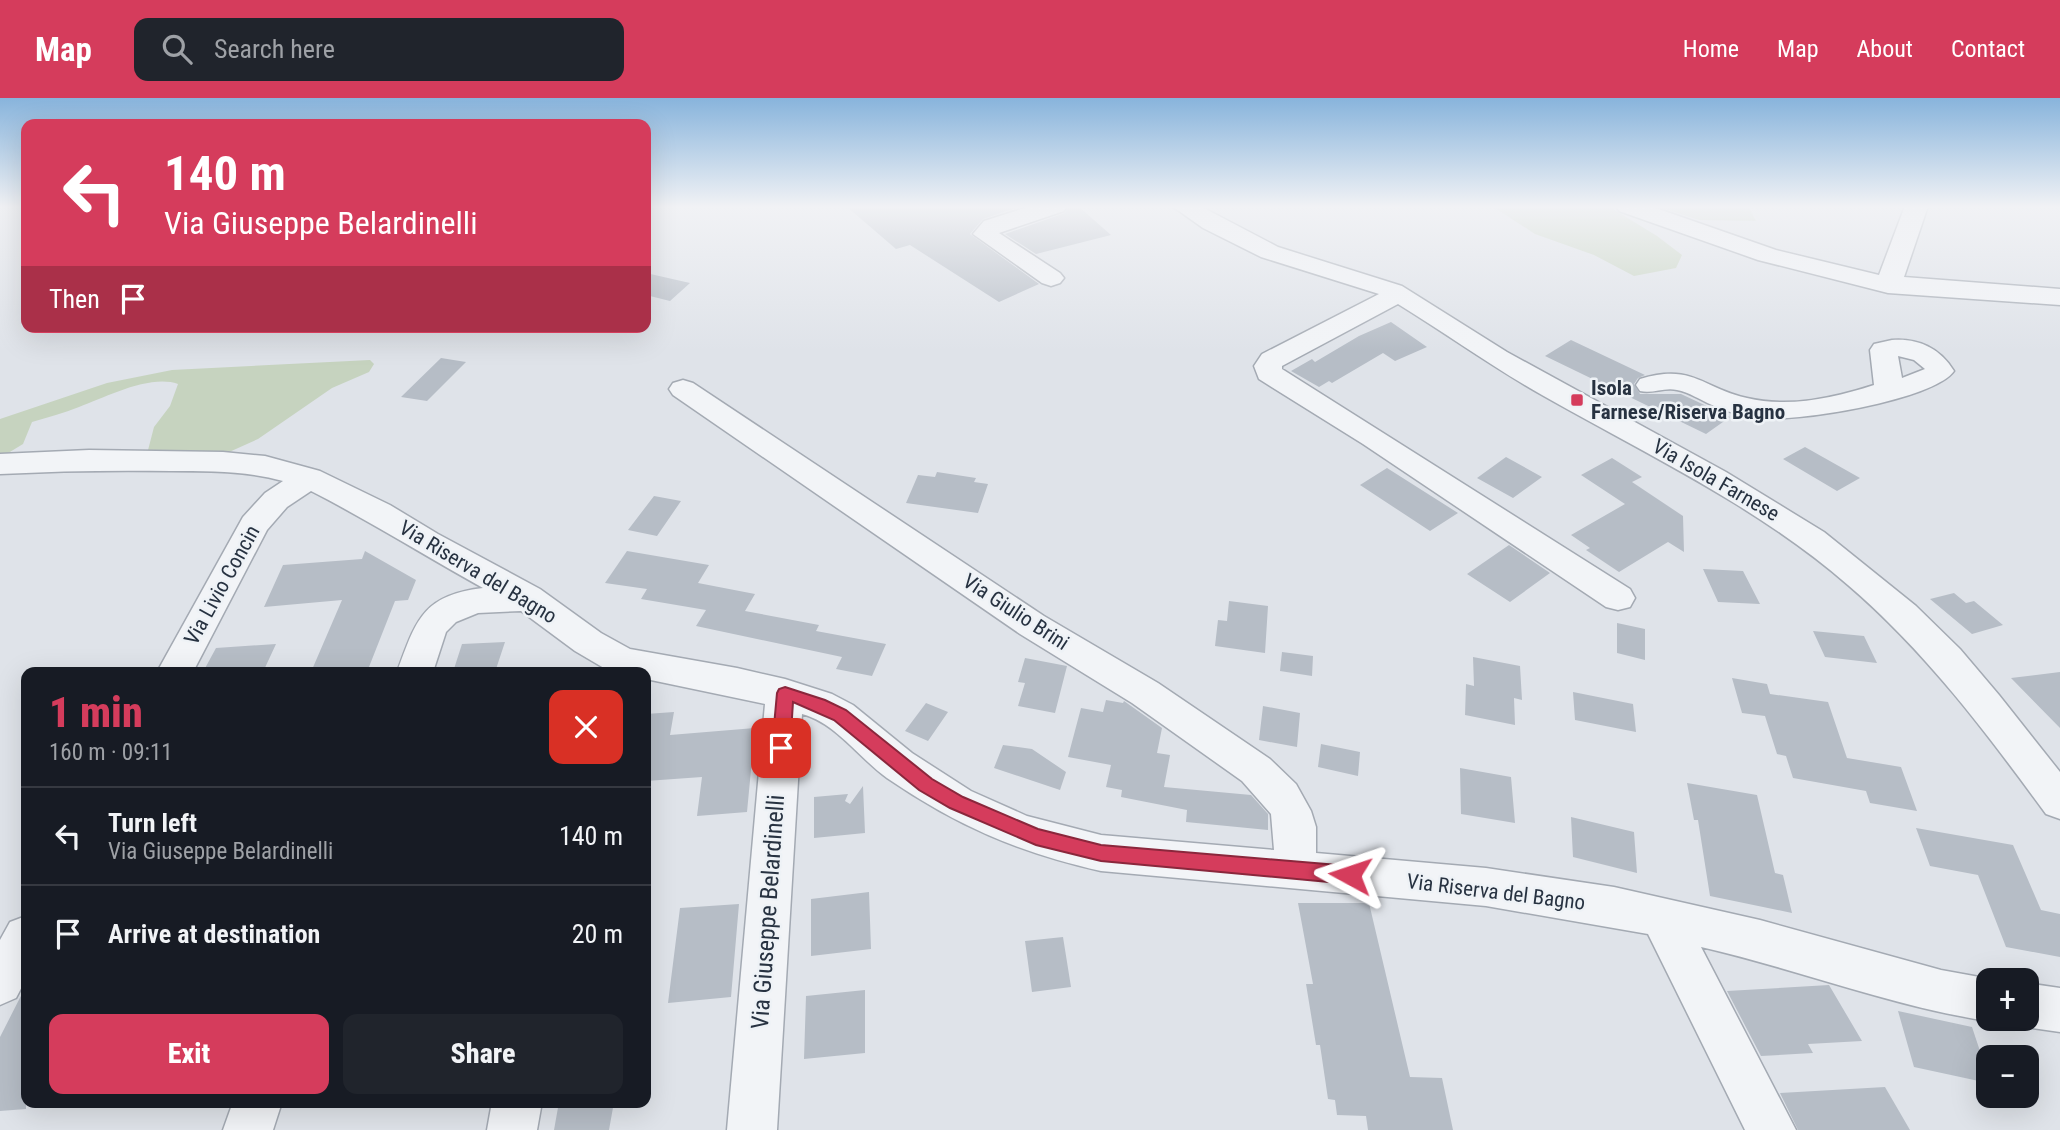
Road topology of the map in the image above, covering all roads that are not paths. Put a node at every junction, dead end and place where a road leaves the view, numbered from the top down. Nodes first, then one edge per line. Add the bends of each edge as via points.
1 (1012, 254) edge
2 (1275, 254) edge
3 (1768, 254) edge
4 (1899, 254) edge
5 (1051, 278) dead end
6 (1888, 285) junction
7 (1398, 294) junction
8 (2060, 297) edge
9 (1650, 384) dead end
10 (683, 389) dead end
11 (1889, 390) dead end
12 (0, 464) edge
13 (309, 478) junction
14 (528, 598) junction
15 (1618, 598) dead end
16 (178, 667) edge
17 (417, 667) edge
18 (785, 693) junction
19 (2060, 802) edge
20 (1295, 870) junction
21 (1663, 919) junction
22 (21, 945) edge
23 (0, 983) edge
24 (1976, 997) edge
25 (2039, 1007) edge
26 (2060, 1010) edge
27 (256, 1108) edge
28 (516, 1108) edge
29 (247, 1130) edge
30 (512, 1130) edge
31 (752, 1130) edge
32 (1771, 1130) edge

1 - 5 street
2 - 7 street, Via Isola Farnese
3 - 6 street
4 - 6 street
6 - 8 street
7 - 15 street via 1272,360 1269,373
7 - 19 street, Via Isola Farnese via 1512,368 1741,492 1841,561 1941,651
9 - 11 street via 1678,379 1737,405 1772,410 1851,403
10 - 20 street, Via Giulio Brini via 1032,625 1145,692 1256,771 1291,811
12 - 13 street, Via Riserva del Bagno via 223,461
13 - 14 street, Via Riserva del Bagno via 379,512
13 - 16 street, Via Livio Concin via 276,500 254,525
14 - 17 street via 472,603 445,612 433,622
14 - 18 street, Via Riserva del Bagno via 622,661
18 - 20 street, Via Riserva del Bagno via 840,715 926,785 1016,830 1101,853
18 - 31 street, Via Giuseppe Belardinelli
20 - 21 street, Via Riserva del Bagno via 1486,887
21 - 24 street, Via Riserva del Bagno
21 - 32 street
22 - 23 street
25 - 26 street
27 - 29 street
28 - 30 street

